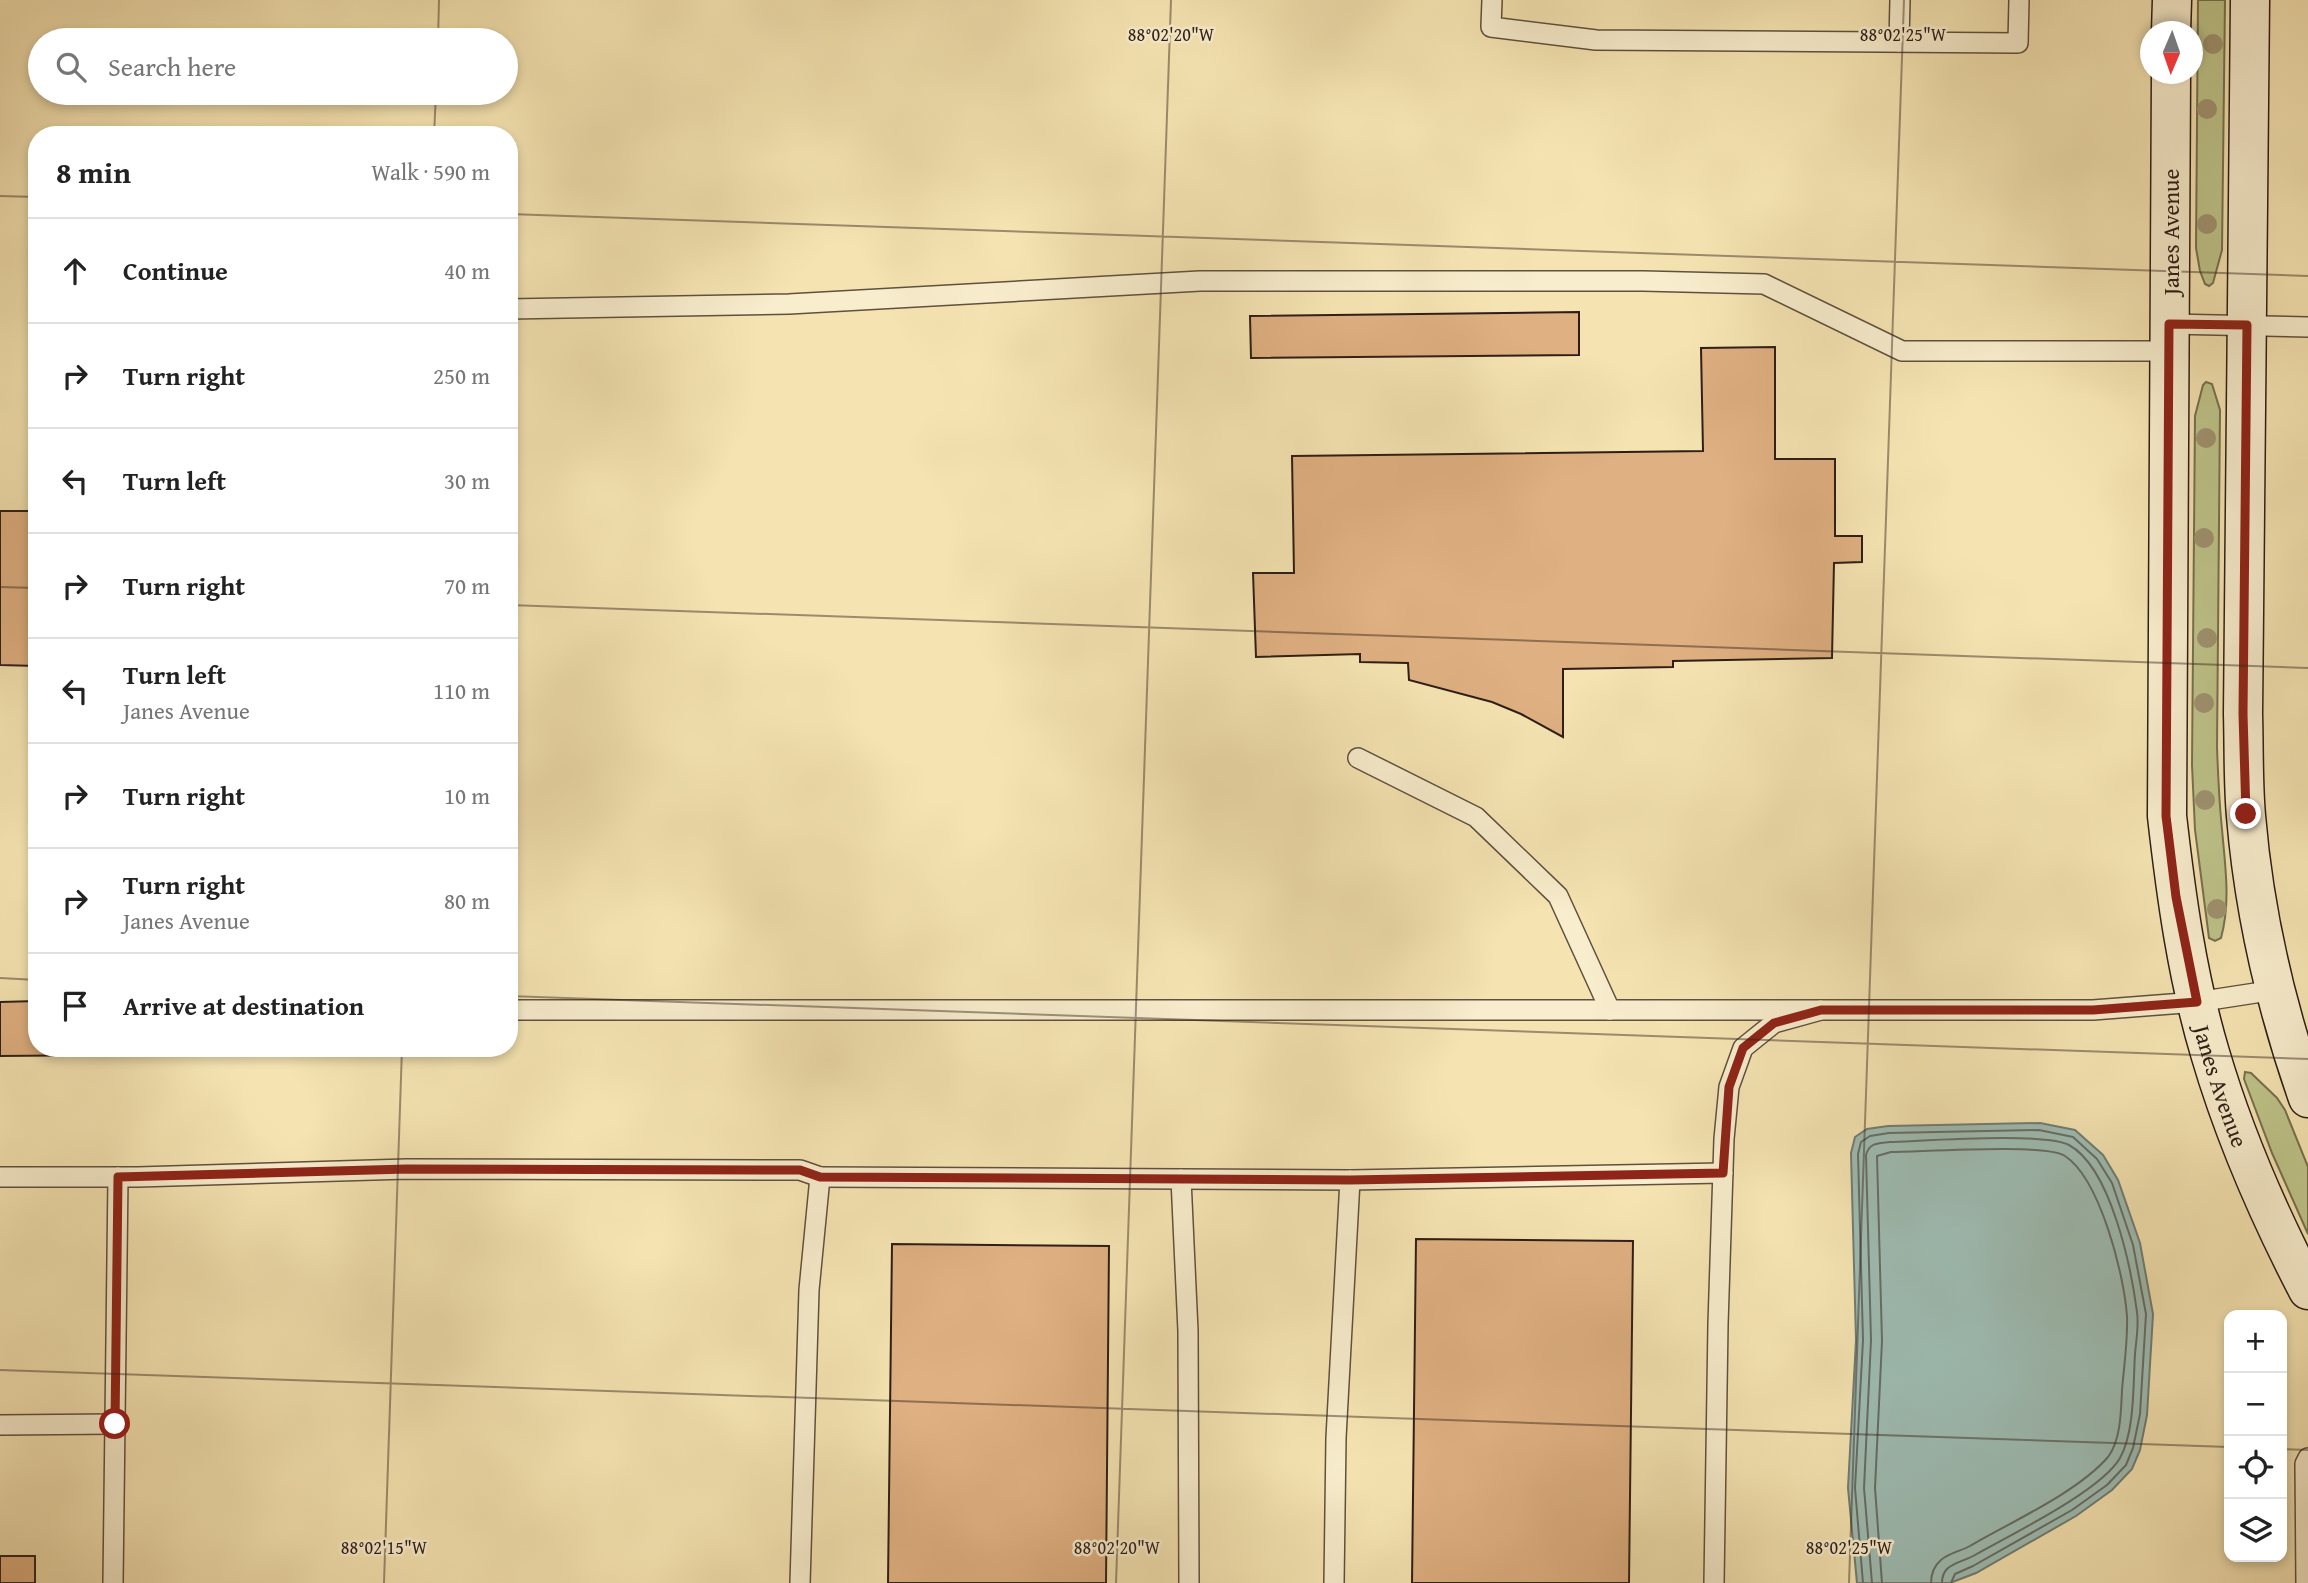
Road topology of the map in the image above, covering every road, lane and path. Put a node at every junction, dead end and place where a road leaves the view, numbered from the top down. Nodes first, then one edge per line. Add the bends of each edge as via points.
1 (1492, 0) edge
2 (1900, 0) edge
3 (2019, 0) edge
4 (2172, 0) edge
5 (2250, 0) edge
6 (2171, 21) edge
7 (1899, 43) junction
8 (2171, 84) edge
9 (518, 309) edge
10 (2247, 325) junction
11 (2308, 327) edge
12 (2169, 337) junction
13 (1357, 758) dead end
14 (2276, 990) junction
15 (2197, 1002) junction
16 (518, 1010) edge
17 (1610, 1010) junction
18 (1821, 1010) junction
19 (2308, 1098) edge
20 (1723, 1173) junction
21 (118, 1177) junction
22 (820, 1177) junction
23 (0, 1178) edge
24 (1181, 1179) junction
25 (1350, 1180) junction
26 (2308, 1290) edge
27 (0, 1424) edge
28 (115, 1424) junction
29 (2308, 1458) edge
30 (113, 1583) edge
31 (800, 1583) edge
32 (1189, 1583) edge
33 (1334, 1583) edge
34 (1714, 1583) edge
35 (2306, 1583) edge

1 - 7 lane via 1491,27 1596,40
2 - 7 lane
3 - 7 lane via 2018,43
4 - 6 street
5 - 10 street
8 - 12 street, Janes Avenue
9 - 12 lane via 789,304 1200,281 1643,281 1764,284 1902,351
10 - 11 lane
10 - 12 lane
10 - 14 street via 2246,814 2256,899
12 - 15 street, Janes Avenue via 2166,816
13 - 17 lane via 1476,817 1558,896
14 - 15 lane
14 - 19 street
15 - 18 lane via 2093,1010
15 - 26 street, Janes Avenue via 2240,1143
16 - 17 lane
17 - 18 lane
18 - 20 lane via 1774,1023 1743,1048 1729,1087
20 - 25 lane
20 - 34 lane
21 - 22 lane via 434,1169 800,1170
21 - 23 lane
21 - 28 lane
22 - 24 lane
22 - 31 lane via 809,1290
24 - 25 lane
24 - 32 lane via 1188,1331
25 - 33 lane via 1336,1438
27 - 28 lane
28 - 30 lane
29 - 35 lane

